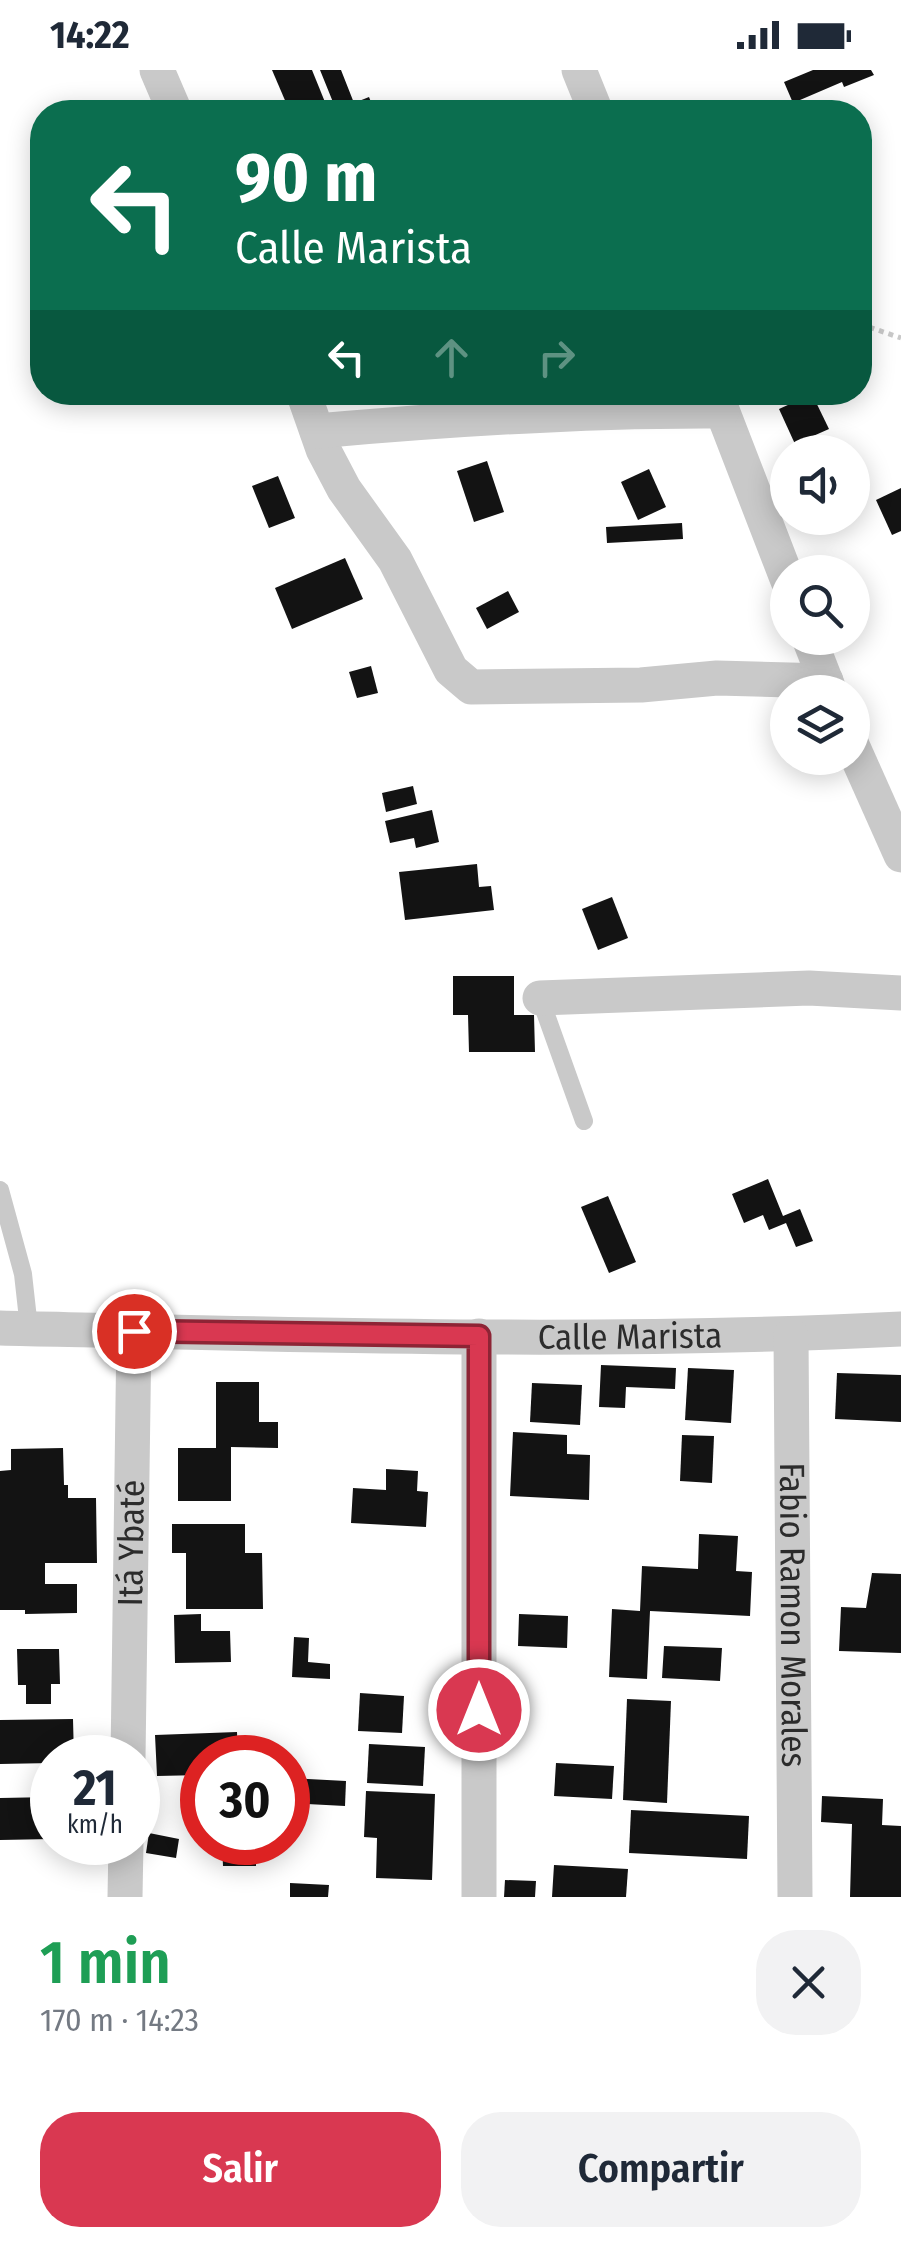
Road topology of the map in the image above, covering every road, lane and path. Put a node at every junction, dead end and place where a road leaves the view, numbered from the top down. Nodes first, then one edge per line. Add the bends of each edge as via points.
1 (157, 70) edge
2 (580, 70) edge
3 (170, 100) edge
4 (591, 100) edge
5 (872, 328) edge
6 (901, 338) edge
7 (308, 405) edge
8 (681, 405) edge
9 (719, 405) edge
10 (317, 431) junction
11 (778, 555) edge
12 (770, 682) edge
13 (865, 775) edge
14 (901, 855) edge
15 (901, 993) edge
16 (540, 998) joint
17 (584, 1120) dead end
18 (0, 1190) edge
19 (15, 1328) edge
20 (901, 1330) edge
21 (134, 1331) junction
22 (791, 1335) junction
23 (479, 1336) junction
24 (128, 1735) edge
25 (126, 1865) edge
26 (126, 1897) edge
27 (479, 1897) edge
28 (795, 1897) edge

1 - 3 street
2 - 4 street
5 - 6 path
7 - 10 street
8 - 10 street
9 - 11 street
10 - 12 street via 344,489 395,560 450,670 471,688 717,678
13 - 14 street
15 - 16 street via 809,988
16 - 17 lane
18 - 19 lane via 22,1274
19 - 21 street, Calle Marista
20 - 22 street, Calle Marista
21 - 23 street, Calle Marista
21 - 24 street, Itá Ybaté
22 - 23 street, Calle Marista
22 - 28 street, Fabio Ramon Morales
23 - 27 street
25 - 26 street

